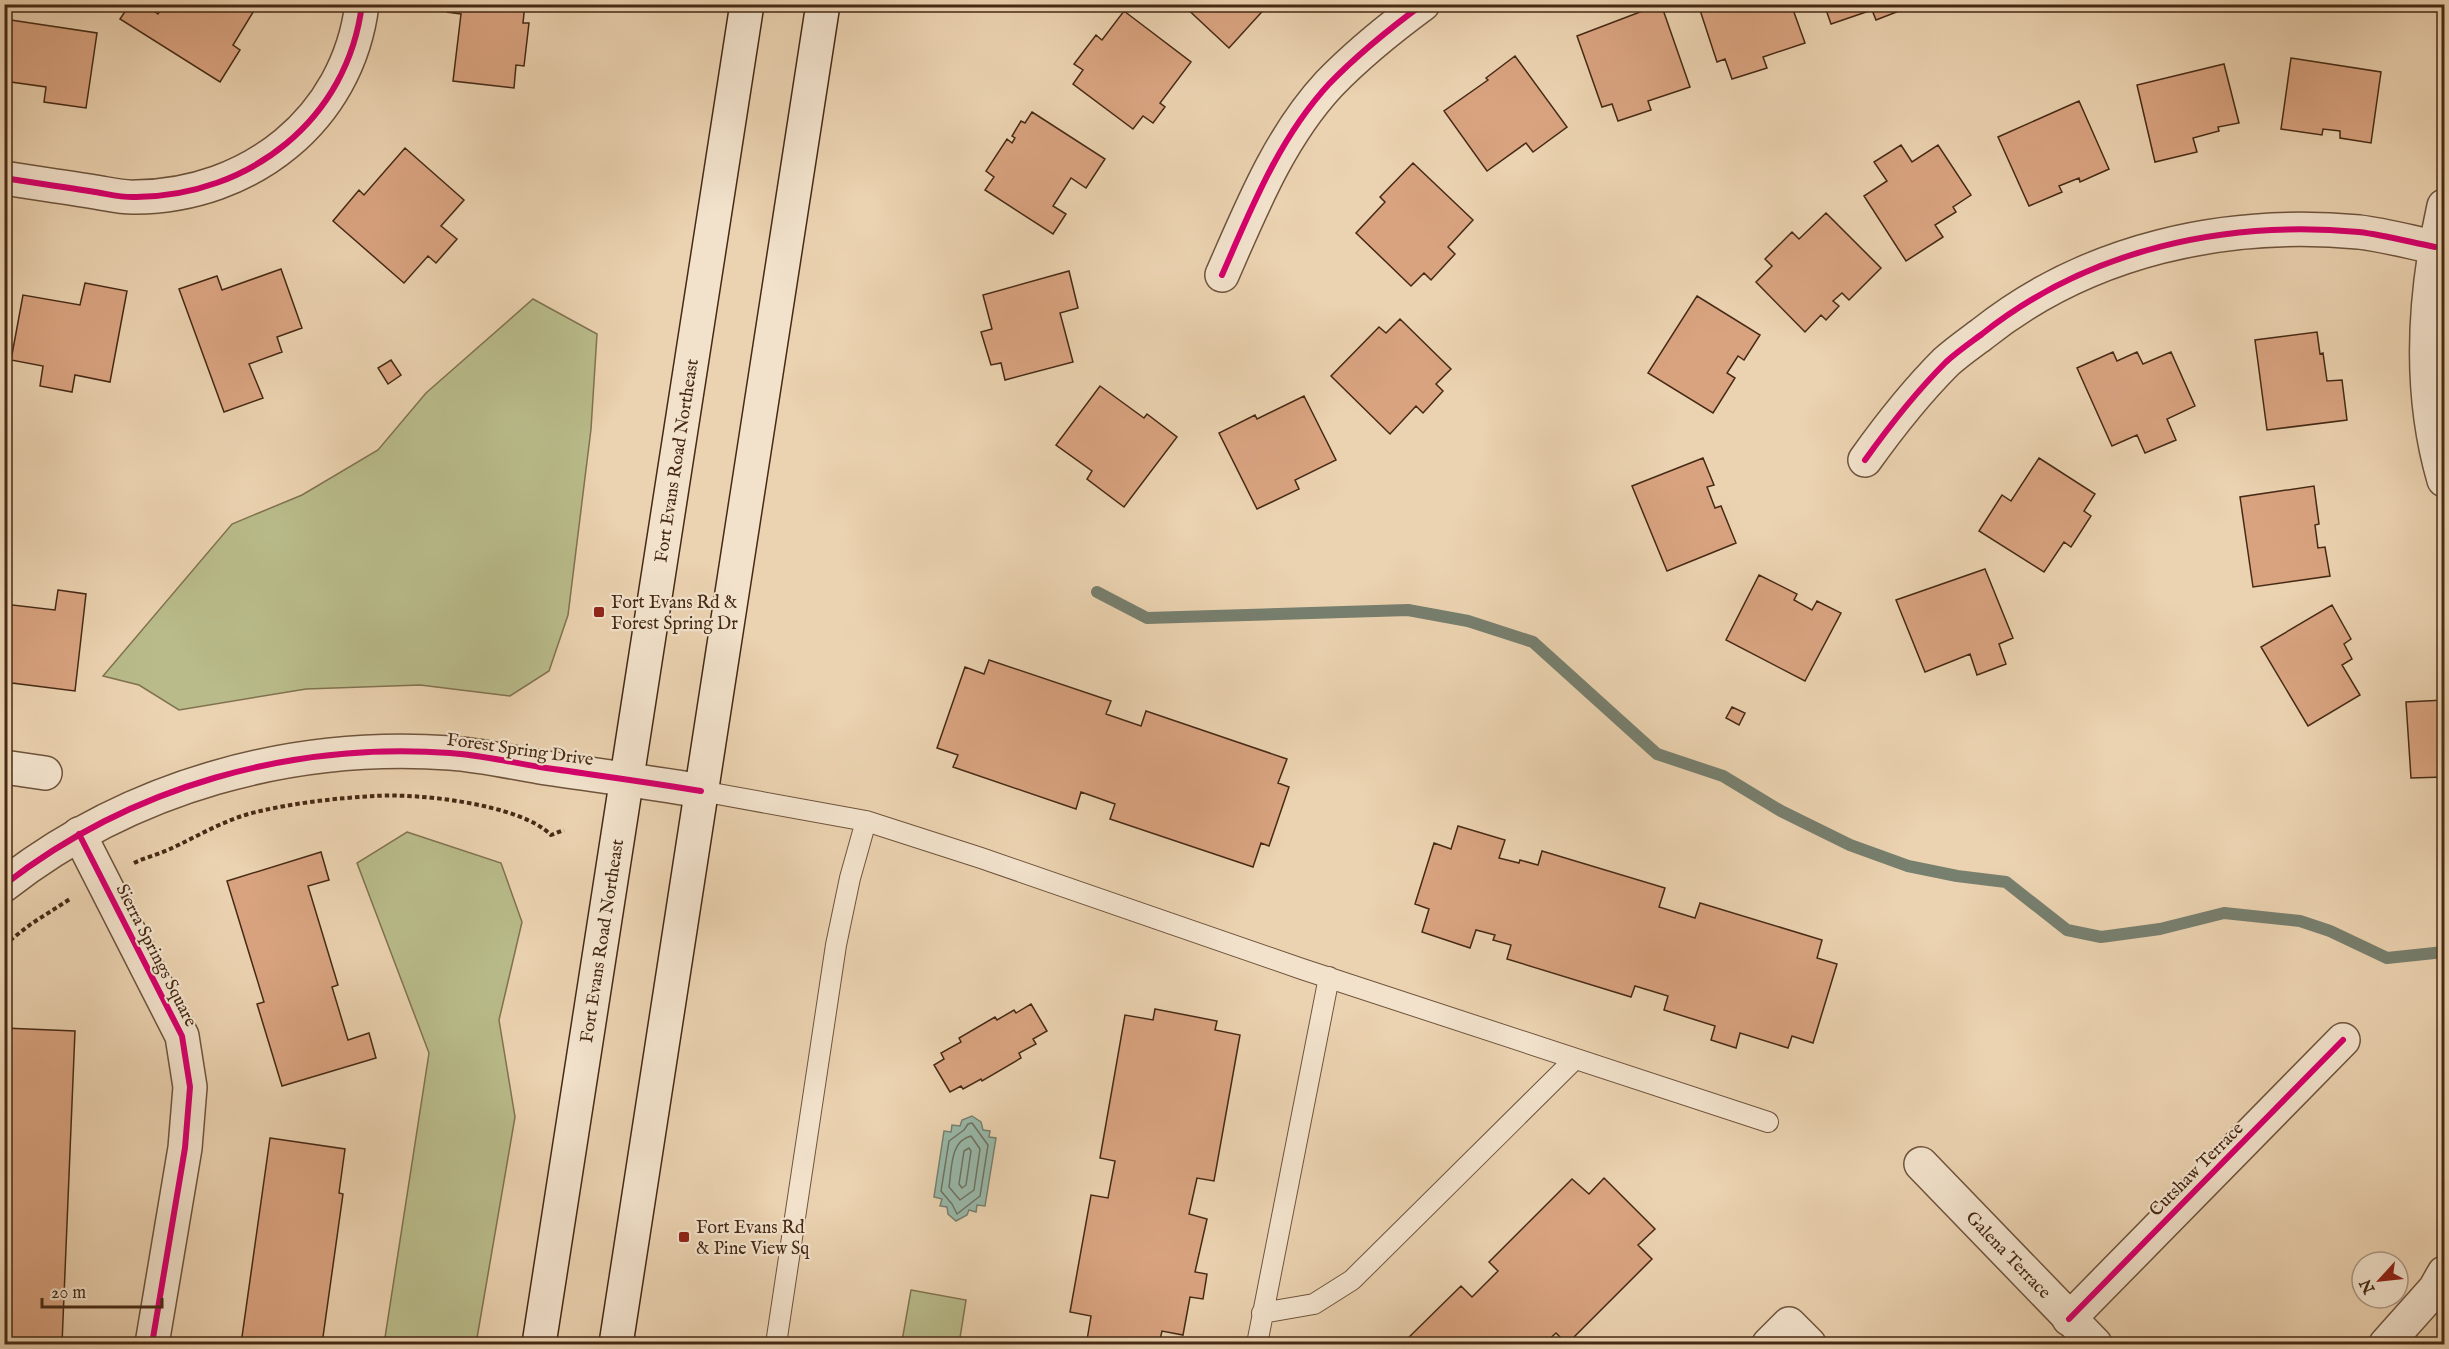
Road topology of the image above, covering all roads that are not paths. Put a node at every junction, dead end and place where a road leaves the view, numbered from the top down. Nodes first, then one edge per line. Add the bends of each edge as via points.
1 (362, 4) edge
2 (747, 4) edge
3 (823, 4) edge
4 (1423, 4) edge
5 (4, 178) edge
6 (2445, 206) edge
7 (2435, 247) junction
8 (1222, 275) dead end
9 (1865, 460) dead end
10 (2445, 480) edge
11 (4, 767) edge
12 (45, 773) dead end
13 (627, 779) junction
14 (701, 792) junction
15 (866, 821) junction
16 (79, 834) junction
17 (4, 885) edge
18 (1329, 977) junction
19 (2343, 1040) dead end
20 (1575, 1059) junction
21 (1768, 1122) dead end
22 (1921, 1164) dead end
23 (2445, 1273) edge
24 (1262, 1313) junction
25 (2069, 1319) junction
26 (2399, 1340) edge
27 (152, 1344) edge
28 (539, 1344) edge
29 (616, 1344) edge
30 (776, 1344) edge
31 (1257, 1344) edge
32 (1769, 1344) edge
33 (1809, 1344) edge
34 (2095, 1344) edge

1 - 5 street via 351,52 331,93 306,127 271,157 228,181 184,194 134,198
2 - 13 street, Fort Evans Road Northeast
3 - 14 street
4 - 8 street via 1374,41 1328,86 1287,140 1255,199
6 - 7 street
7 - 9 street via 2361,232 2284,228 2204,236 2140,250 2070,278 2008,313 1948,361 1899,413
7 - 10 street via 2427,309 2428,380 2437,455
11 - 12 street
13 - 14 street, Forest Spring Drive
13 - 16 street, Forest Spring Drive via 452,753 370,751 288,759 206,779 131,808
13 - 28 street, Fort Evans Road Northeast
14 - 15 lane
14 - 29 street
15 - 18 lane
15 - 30 lane via 837,945
16 - 17 street, Forest Spring Drive
16 - 27 street, Sierra Springs Square via 182,1036 190,1087 185,1148
18 - 20 lane
18 - 24 lane
19 - 25 street, Cutshaw Terrace
20 - 21 lane
20 - 24 lane via 1352,1280 1314,1304
22 - 25 street, Galena Terrace
23 - 26 street
24 - 31 lane
25 - 34 street, Galena Terrace
32 - 33 street via 1789,1324

